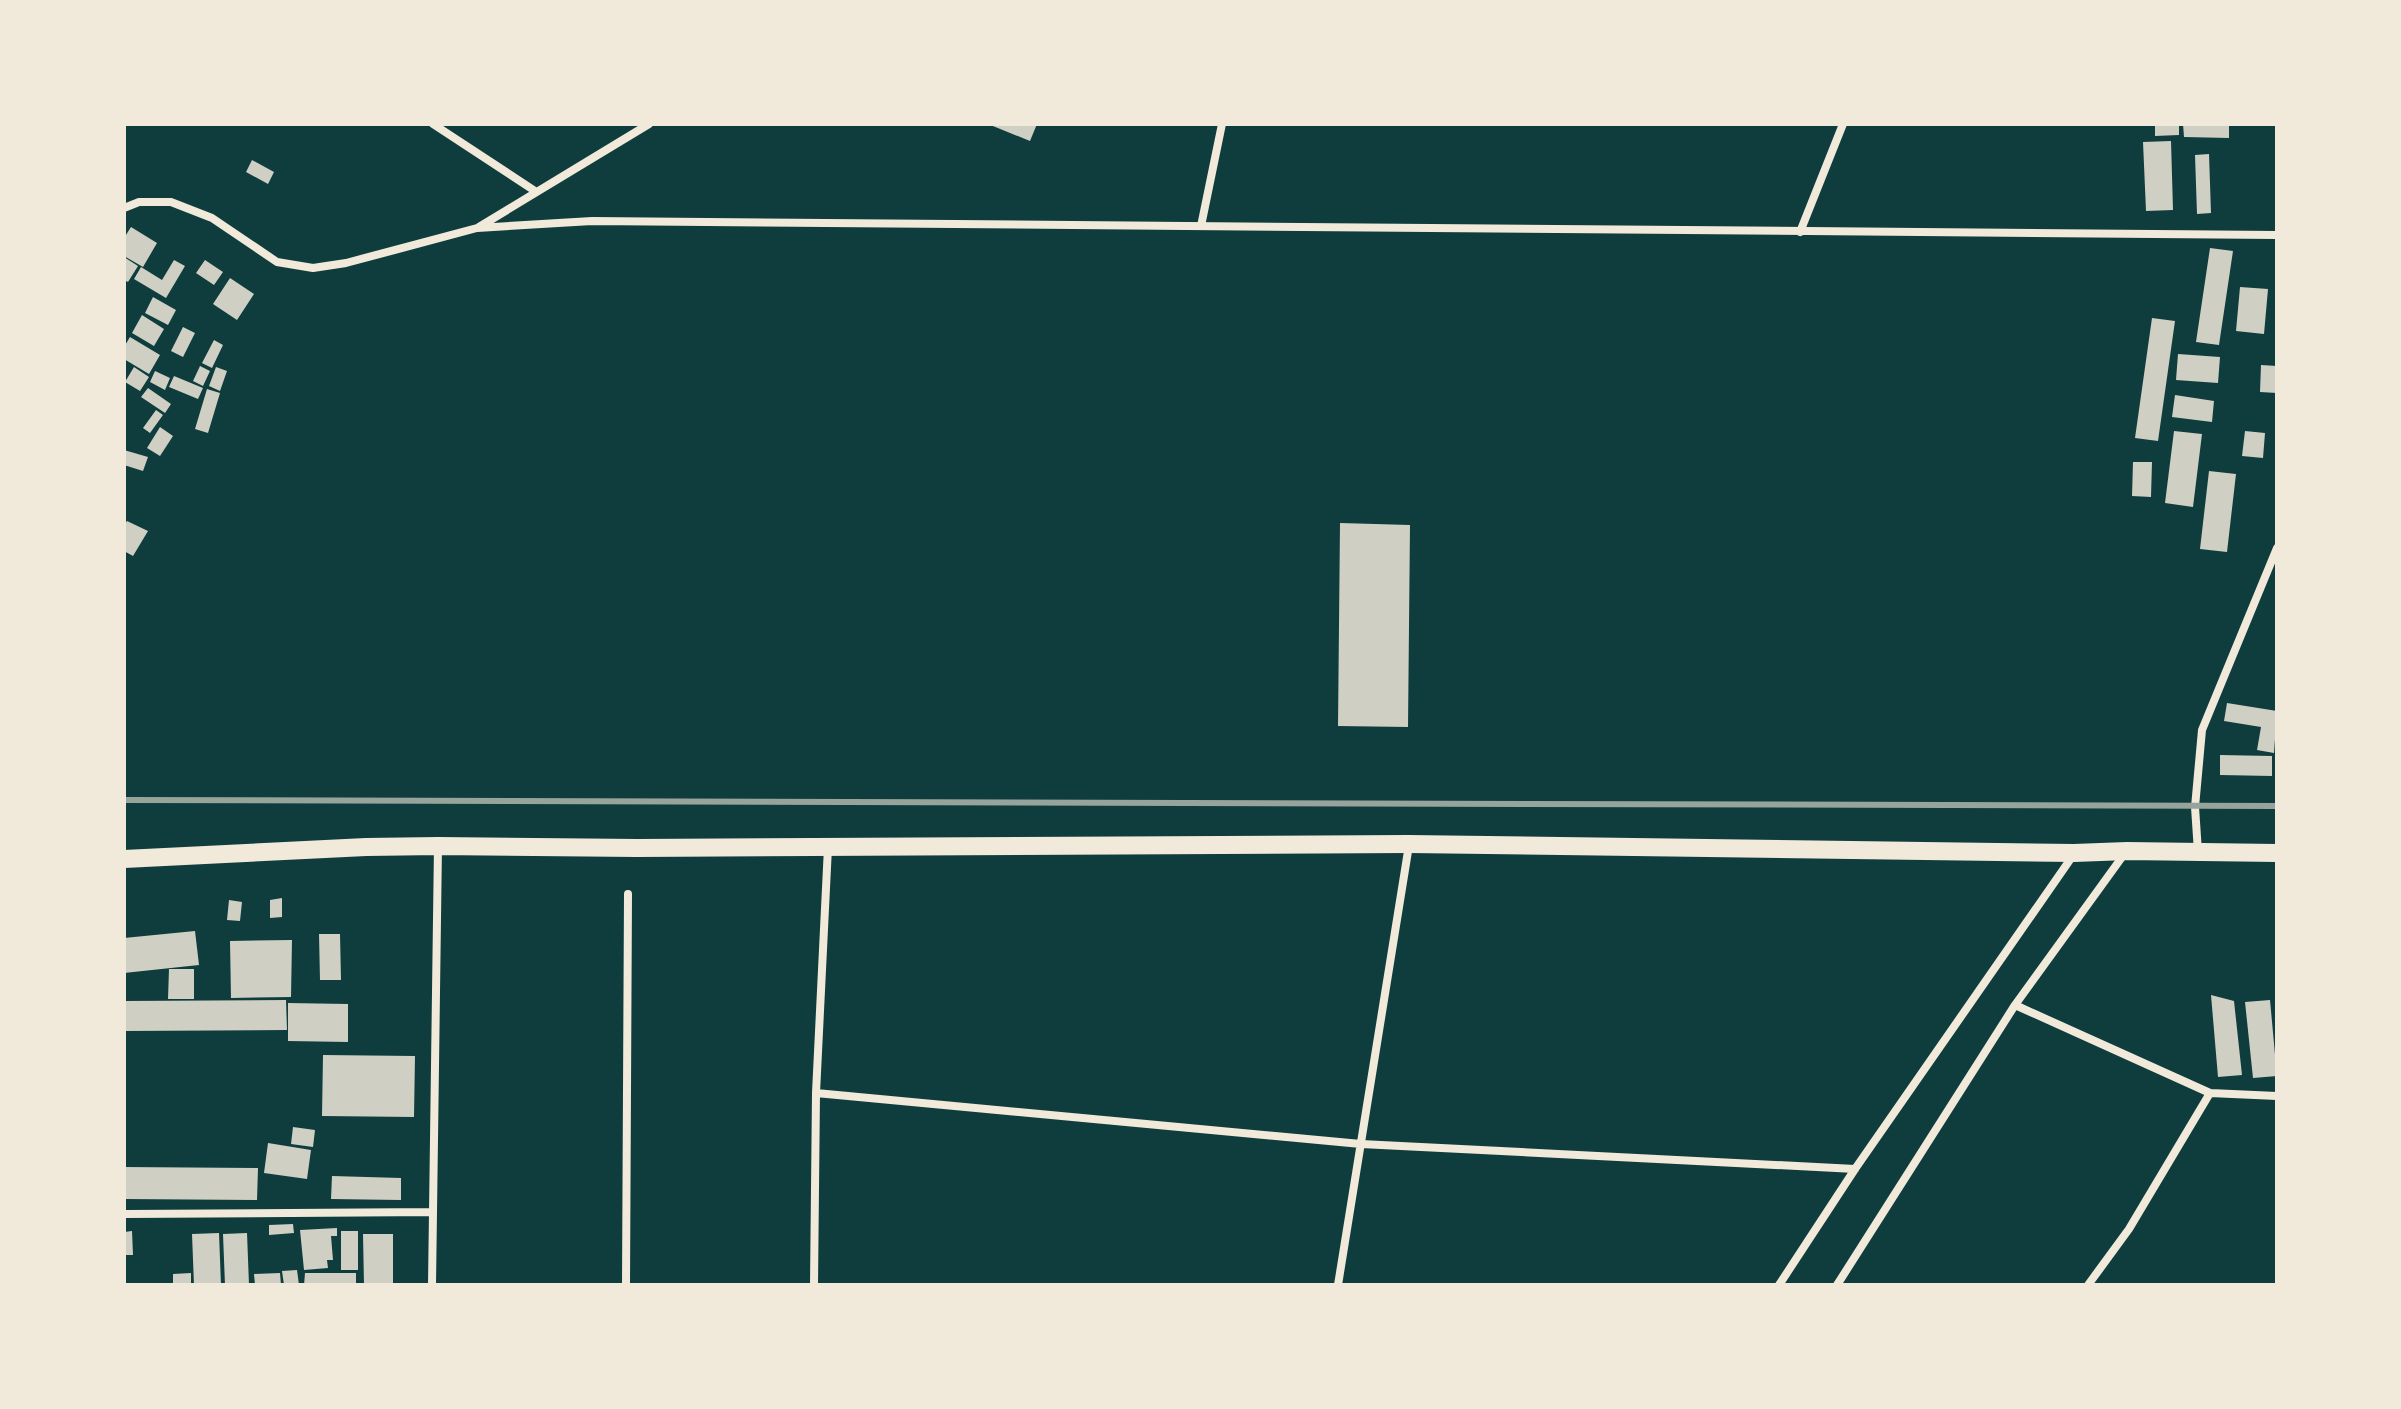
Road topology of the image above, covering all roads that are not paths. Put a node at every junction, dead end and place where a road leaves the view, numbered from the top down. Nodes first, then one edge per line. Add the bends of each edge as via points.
1 (433, 124) edge
2 (649, 124) edge
3 (1222, 124) edge
4 (1843, 124) edge
5 (535, 191) junction
6 (124, 208) edge
7 (1201, 226) junction
8 (477, 228) junction
9 (1800, 232) junction
10 (2277, 235) edge
11 (2277, 548) edge
12 (1409, 844) junction
13 (438, 846) junction
14 (828, 847) junction
15 (2127, 851) junction
16 (2074, 853) junction
17 (2198, 853) junction
18 (2277, 853) edge
19 (124, 859) edge
20 (628, 894) dead end
21 (2015, 1005) junction
22 (816, 1093) junction
23 (2210, 1093) junction
24 (2277, 1096) edge
25 (1361, 1144) junction
26 (1855, 1169) junction
27 (433, 1212) junction
28 (124, 1214) edge
29 (432, 1285) edge
30 (626, 1285) edge
31 (814, 1285) edge
32 (1338, 1285) edge
33 (1779, 1285) edge
34 (1837, 1285) edge
35 (2088, 1285) edge

1 - 5 street
2 - 5 street
3 - 7 street
4 - 9 street
5 - 8 street
6 - 8 street via 139,202 171,202 212,218 277,262 313,268
7 - 8 street via 592,221
7 - 9 street
9 - 10 street
11 - 17 street via 2202,730 2195,807
12 - 14 highway
12 - 16 highway
12 - 25 street
13 - 14 highway
13 - 19 highway
13 - 27 street
14 - 22 street
15 - 16 highway
15 - 17 highway
15 - 21 street
16 - 26 street
17 - 18 highway
20 - 30 street
21 - 23 street
21 - 34 street
22 - 25 street
22 - 31 street
23 - 24 street
23 - 35 street via 2129,1229
25 - 26 street
25 - 32 street
26 - 33 street
27 - 28 street
27 - 29 street

